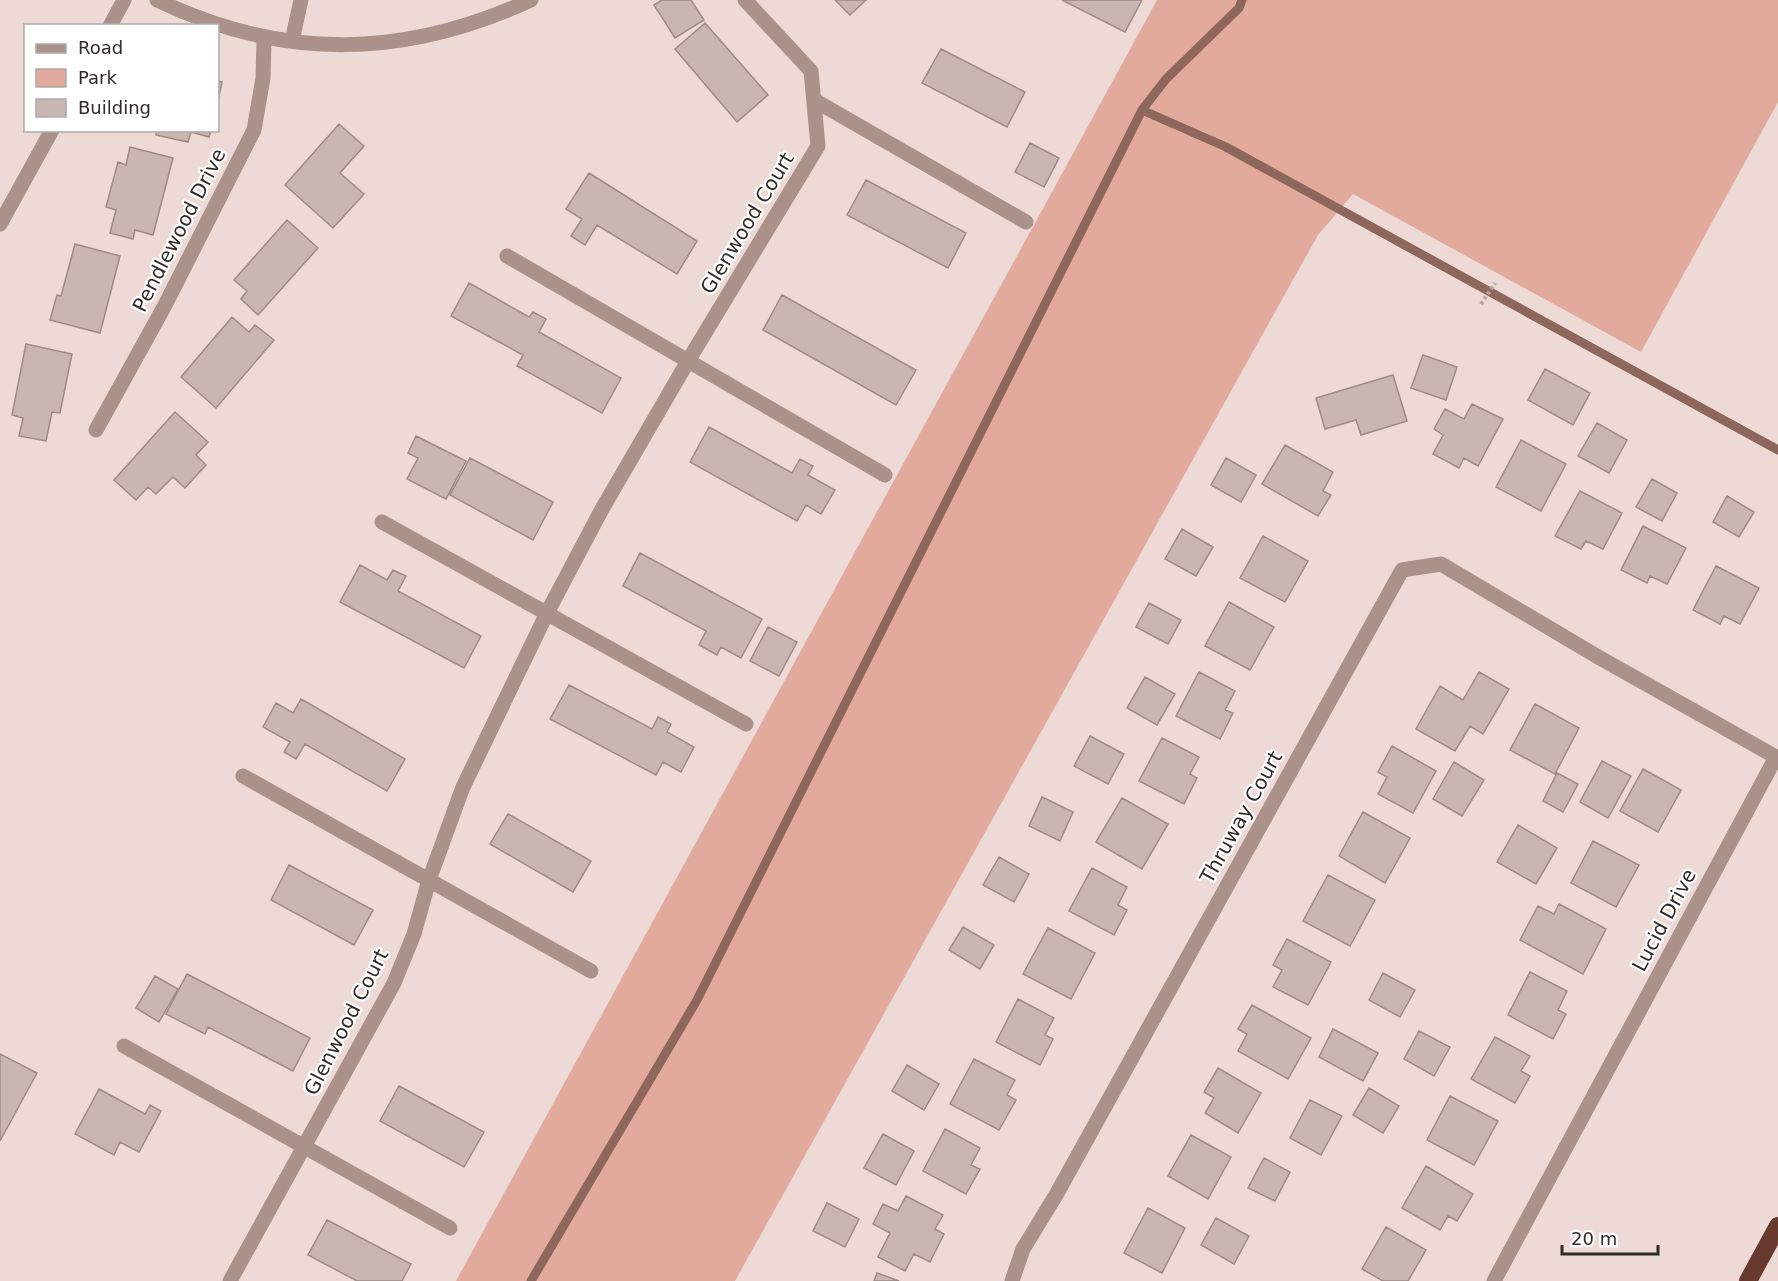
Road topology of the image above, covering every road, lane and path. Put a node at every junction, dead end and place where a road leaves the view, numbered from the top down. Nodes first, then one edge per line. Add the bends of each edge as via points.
1 (124, 0) edge
2 (158, 0) edge
3 (302, 0) edge
4 (531, 0) edge
5 (745, 0) edge
6 (111, 24) edge
7 (264, 39) junction
8 (292, 42) junction
9 (814, 100) junction
10 (51, 132) edge
11 (1026, 222) dead end
12 (0, 224) edge
13 (507, 256) dead end
14 (1495, 283) dead end
15 (1481, 304) dead end
16 (688, 361) junction
17 (96, 430) dead end
18 (885, 476) dead end
19 (382, 522) dead end
20 (547, 613) junction
21 (1600, 658) joint
22 (746, 724) dead end
23 (243, 776) dead end
24 (429, 880) junction
25 (591, 971) dead end
26 (124, 1046) dead end
27 (304, 1146) junction
28 (1778, 1226) edge
29 (450, 1228) dead end
30 (230, 1281) edge
31 (1012, 1281) edge
32 (1494, 1281) edge
33 (1748, 1281) edge

1 - 6 street
2 - 7 street
3 - 8 street
4 - 8 street via 442,33 392,43
5 - 9 street, Glenwood Court via 811,71
7 - 8 street
7 - 17 street, Pendlewood Drive via 263,78 254,130
9 - 11 street
9 - 16 street, Glenwood Court via 818,146
10 - 12 street
13 - 16 street
14 - 15 path
16 - 18 street
16 - 20 street, Glenwood Court
19 - 20 street
20 - 22 street
20 - 24 street, Glenwood Court via 463,787
21 - 31 street, Thruway Court via 1441,564 1402,570 1023,1249
21 - 32 street, Lucid Drive via 1776,757
23 - 24 street
24 - 25 street
24 - 27 street, Glenwood Court via 414,934 394,984
26 - 27 street
27 - 29 street
27 - 30 street, Glenwood Court
28 - 33 highway

